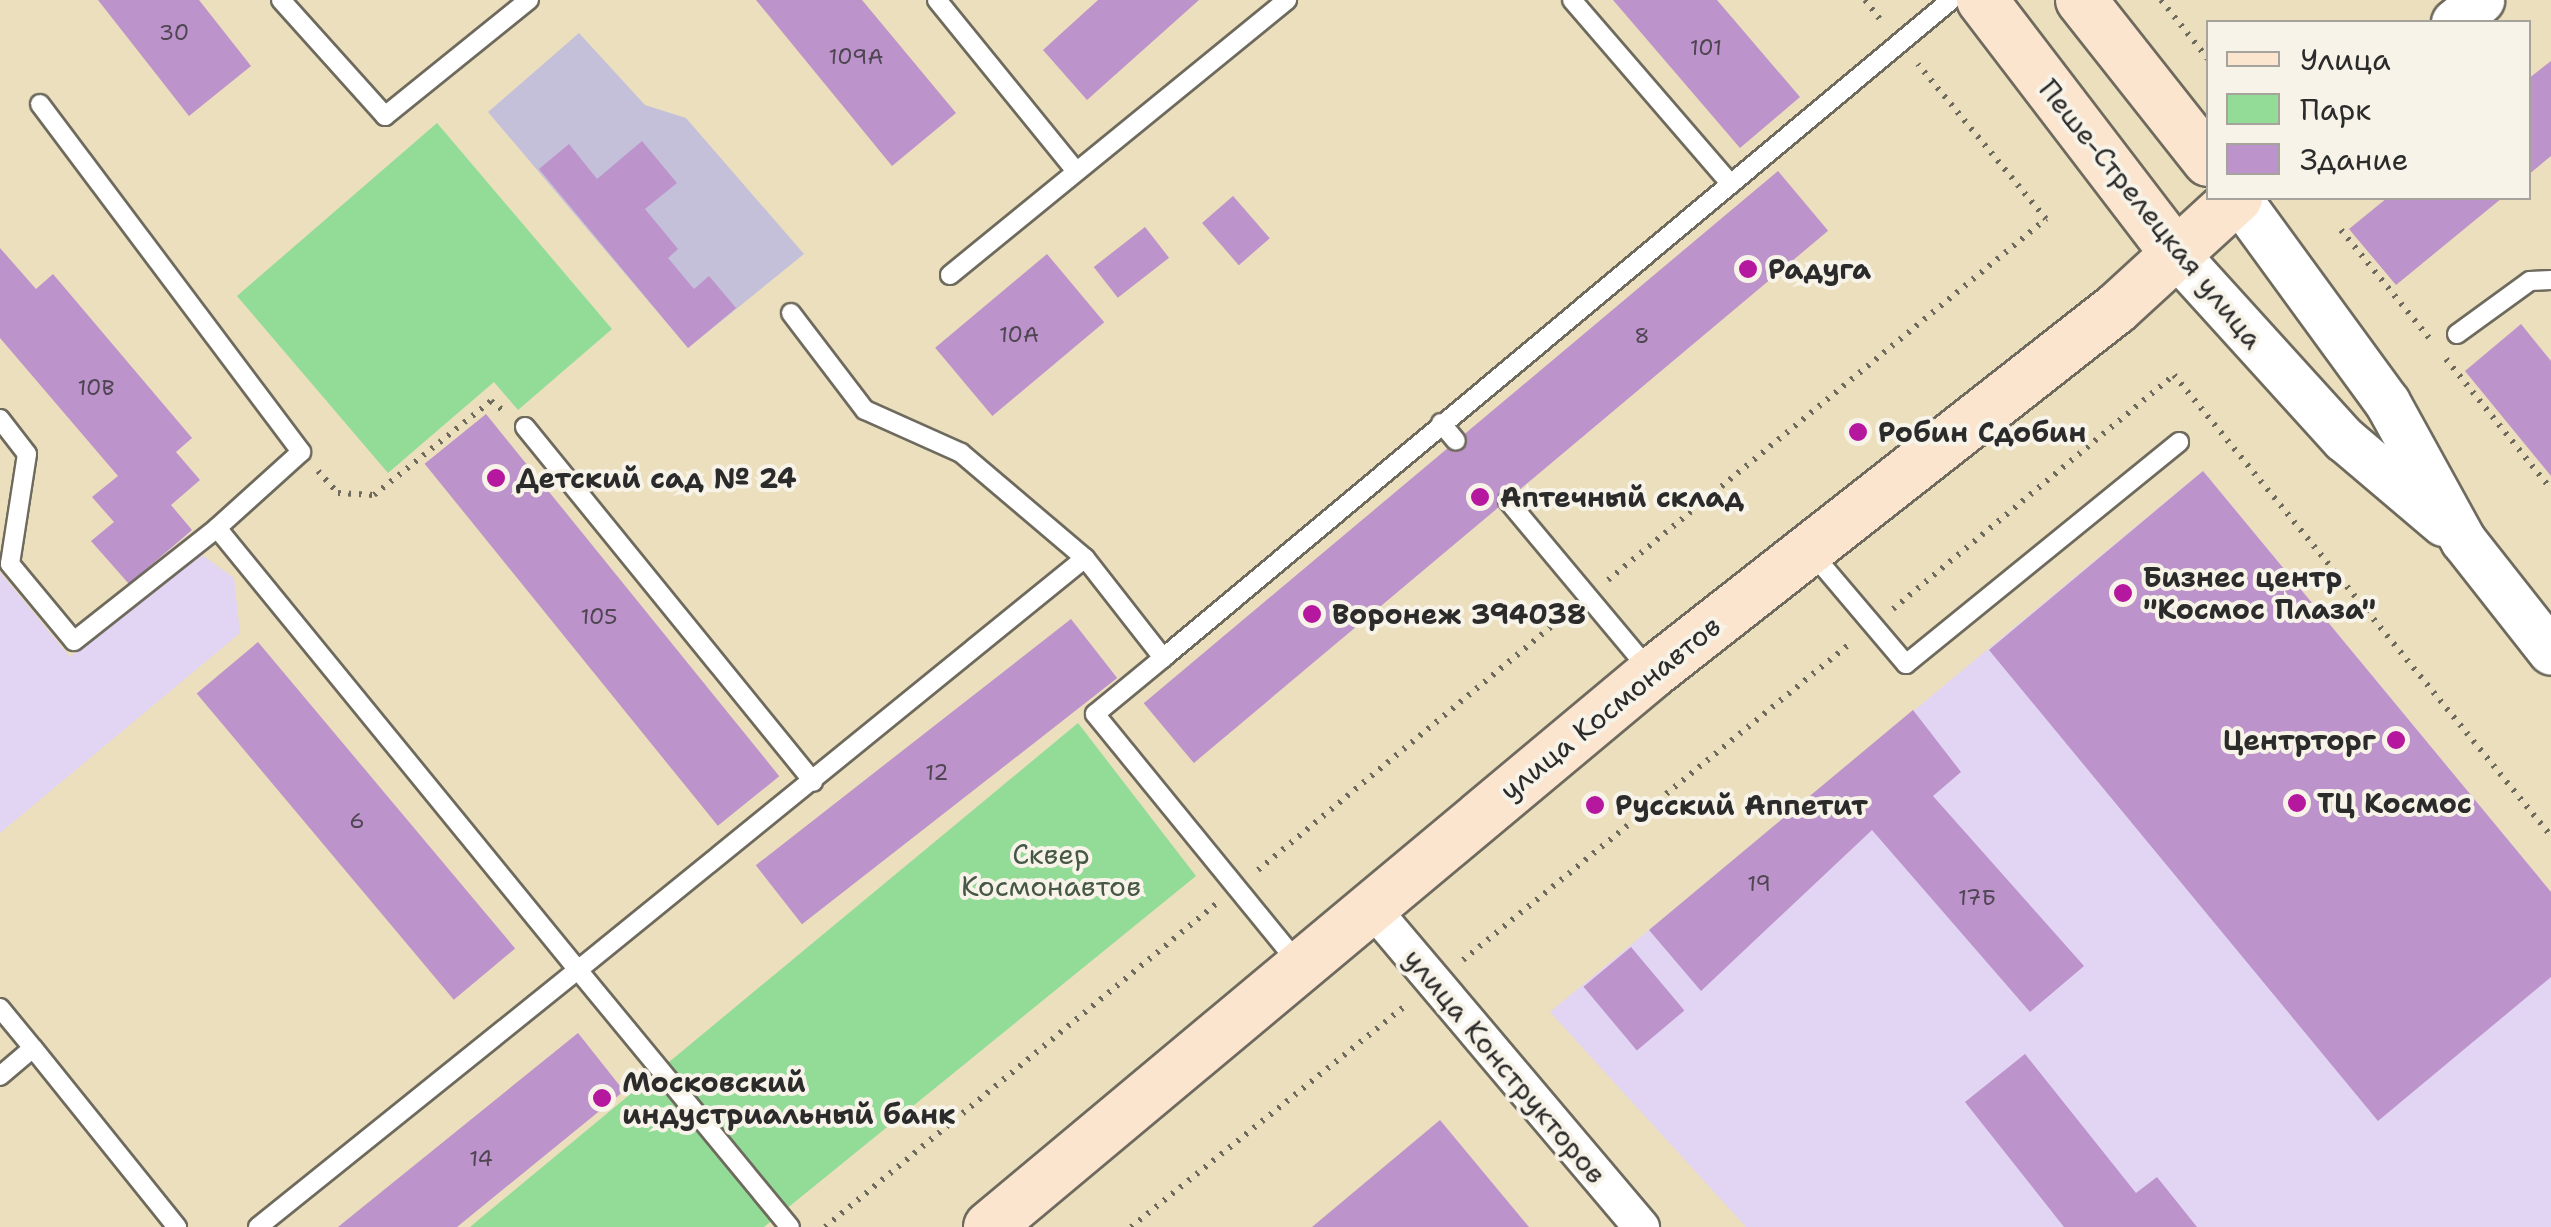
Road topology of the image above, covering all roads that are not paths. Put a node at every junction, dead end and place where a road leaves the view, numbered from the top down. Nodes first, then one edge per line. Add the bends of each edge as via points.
1 (280, 0) edge
2 (529, 0) edge
3 (937, 0) edge
4 (1287, 0) edge
5 (1572, 0) edge
6 (1951, 0) edge
7 (1982, 0) edge
8 (2081, 0) edge
9 (2482, 0) edge
10 (2457, 20) edge
11 (40, 104) dead end
12 (2206, 158) edge
13 (1075, 170) junction
14 (1731, 184) junction
15 (2236, 200) edge
16 (2239, 200) edge
17 (2176, 254) junction
18 (950, 274) dead end
19 (2551, 280) edge
20 (792, 313) dead end
21 (2457, 334) dead end
22 (0, 418) edge
23 (1441, 424) junction
24 (525, 427) road end
25 (1456, 441) dead end
26 (2179, 442) dead end
27 (1508, 501) dead end
28 (217, 528) junction
29 (2463, 540) junction
30 (1808, 548) junction
31 (1086, 558) junction
32 (2550, 650) edge
33 (1163, 658) junction
34 (1652, 673) junction
35 (812, 782) junction
36 (1370, 906) junction
37 (1299, 964) junction
38 (578, 970) junction
39 (0, 1008) edge
40 (33, 1048) junction
41 (0, 1076) edge
42 (177, 1227) edge
43 (258, 1227) edge
44 (790, 1227) edge
45 (989, 1227) edge
46 (1641, 1227) edge

1 - 2 lane via 385,116
3 - 13 lane
4 - 13 lane
5 - 14 lane
6 - 14 lane
7 - 17 main road, Пеше-Стрелецкая улица
8 - 12 main road
9 - 10 street
11 - 28 lane via 301,452
13 - 18 lane
14 - 23 lane
15 - 17 main road, улица Космонавтов
16 - 29 street, Пеше-Стрелецкая улица via 2387,402
17 - 29 street, Пеше-Стрелецкая улица via 2344,438
17 - 30 main road, улица Космонавтов
19 - 21 lane via 2530,281
20 - 31 lane via 866,410 962,453
22 - 28 lane via 27,454 10,564 74,641
23 - 25 lane
23 - 33 lane
24 - 35 lane
26 - 30 lane via 1906,664
27 - 34 lane
28 - 38 lane
29 - 32 street, Пеше-Стрелецкая улица
30 - 34 main road, улица Космонавтов
31 - 33 lane
31 - 35 lane
33 - 37 lane via 1096,714
34 - 36 main road, улица Космонавтов
35 - 38 lane
36 - 37 main road, улица Космонавтов
36 - 46 street, улица Конструкторов
37 - 45 main road, улица Космонавтов
38 - 43 lane
38 - 44 lane
39 - 40 lane
40 - 41 lane
40 - 42 lane

